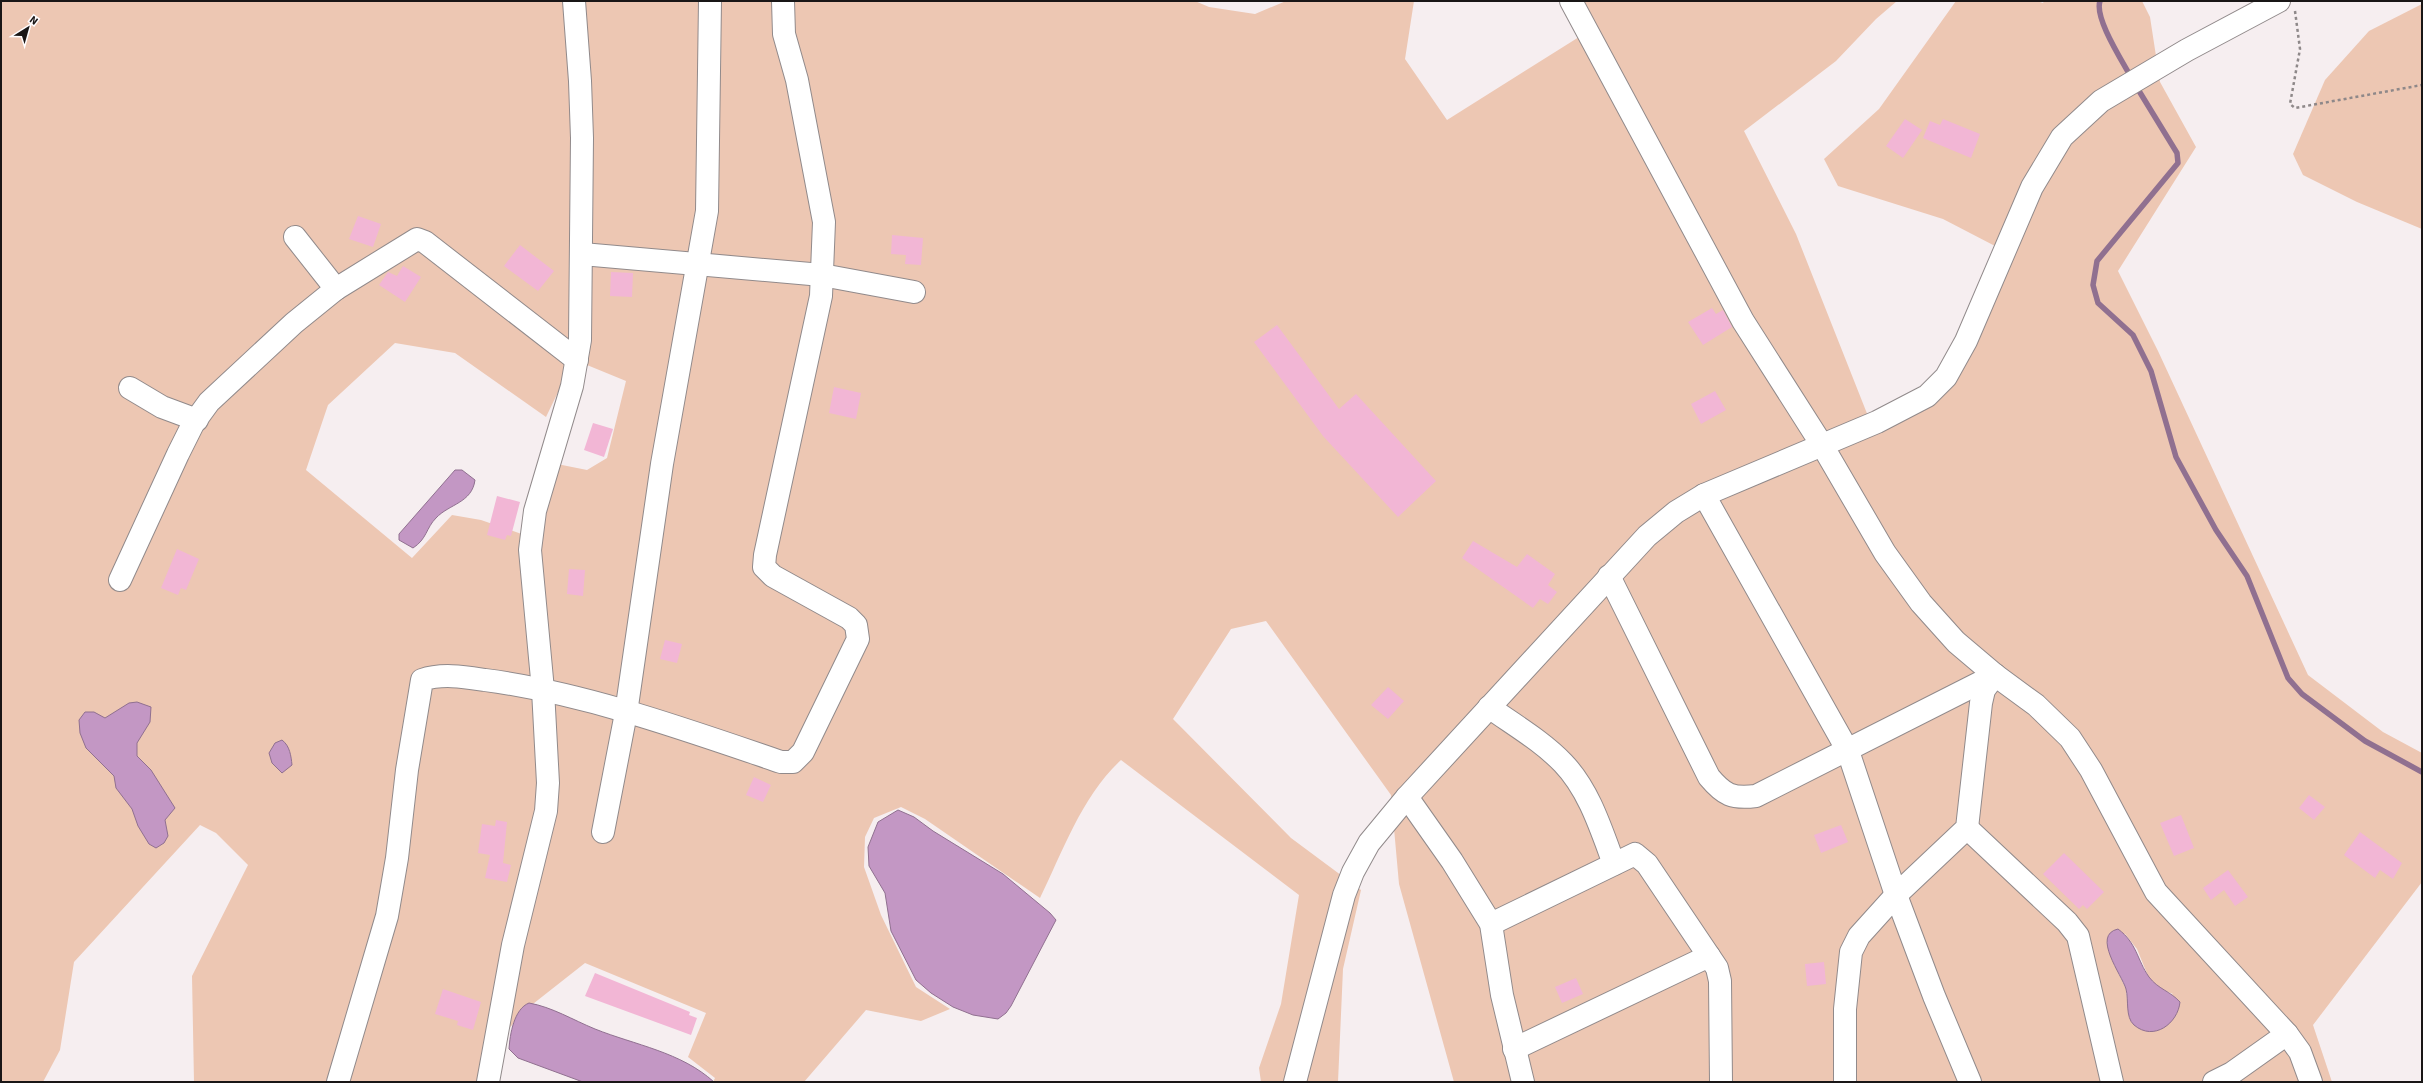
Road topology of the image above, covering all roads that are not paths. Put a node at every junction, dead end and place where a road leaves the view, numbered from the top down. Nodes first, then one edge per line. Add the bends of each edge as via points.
1 (574, 1) edge
2 (710, 1) edge
3 (783, 1) edge
4 (1571, 1) edge
5 (2287, 4) edge
6 (295, 237) dead end
7 (582, 254) junction
8 (698, 264) junction
9 (822, 275) junction
10 (336, 289) junction
11 (914, 292) dead end
12 (577, 360) junction
13 (130, 388) dead end
14 (197, 420) junction
15 (1822, 445) junction
16 (1704, 495) junction
17 (1609, 576) junction
18 (120, 580) dead end
19 (1995, 675) junction
20 (543, 690) junction
21 (1489, 708) junction
22 (626, 712) junction
23 (1848, 751) junction
24 (1407, 797) junction
25 (1968, 828) junction
26 (603, 832) dead end
27 (1614, 864) junction
28 (1896, 894) junction
29 (1491, 924) junction
30 (1709, 956) junction
31 (2287, 1034) junction
32 (1514, 1049) junction
33 (338, 1082) edge
34 (488, 1082) edge
35 (1295, 1082) edge
36 (1523, 1082) edge
37 (1721, 1082) edge
38 (1845, 1082) edge
39 (1970, 1082) edge
40 (2112, 1082) edge
41 (2214, 1082) edge
42 (2311, 1082) edge

1 - 7 street via 580,81
2 - 8 street via 707,211
3 - 9 street via 784,34 797,80 824,222
4 - 15 street via 1743,321
5 - 15 street via 2187,50 2101,101 2062,137 2032,187 1966,341 1946,377 1927,396 1877,422
6 - 10 street
7 - 8 street
7 - 12 street via 580,340
8 - 9 street
8 - 22 street via 662,464
9 - 11 street
9 - 22 street via 821,296 764,567 773,576 849,618 856,626 858,639 803,752 793,762 781,762
10 - 12 street via 417,239 425,242
10 - 14 street via 252,360 209,402
12 - 20 street via 572,386 535,511 530,550
13 - 14 street via 162,407
14 - 18 street via 144,524
15 - 16 street
15 - 19 street via 1885,553 1920,603 1956,642
16 - 17 street via 1676,512 1647,536
16 - 23 street
17 - 21 street
17 - 23 street via 1709,777 1722,792 1740,798 1756,796
19 - 23 street
19 - 25 street via 1984,690 1981,703
19 - 31 street via 2036,705 2070,738 2156,892
20 - 22 street
20 - 33 street via 454,676 422,680 407,770 397,858 386,916
20 - 34 street via 548,783 546,811 513,945
21 - 24 street
21 - 27 street via 1545,746 1564,763 1593,809
22 - 26 street
23 - 28 street
24 - 29 street via 1452,861
24 - 35 street via 1369,843 1353,872 1344,895
25 - 28 street
25 - 40 street via 2067,922 2078,936
27 - 29 street
27 - 30 street via 1635,854 1647,864
28 - 38 street via 1859,936 1851,952 1845,1009
28 - 39 street
29 - 32 street via 1502,995
30 - 32 street
30 - 37 street via 1717,968 1720,981
31 - 41 street via 2232,1073
31 - 42 street via 2300,1052
32 - 36 street

